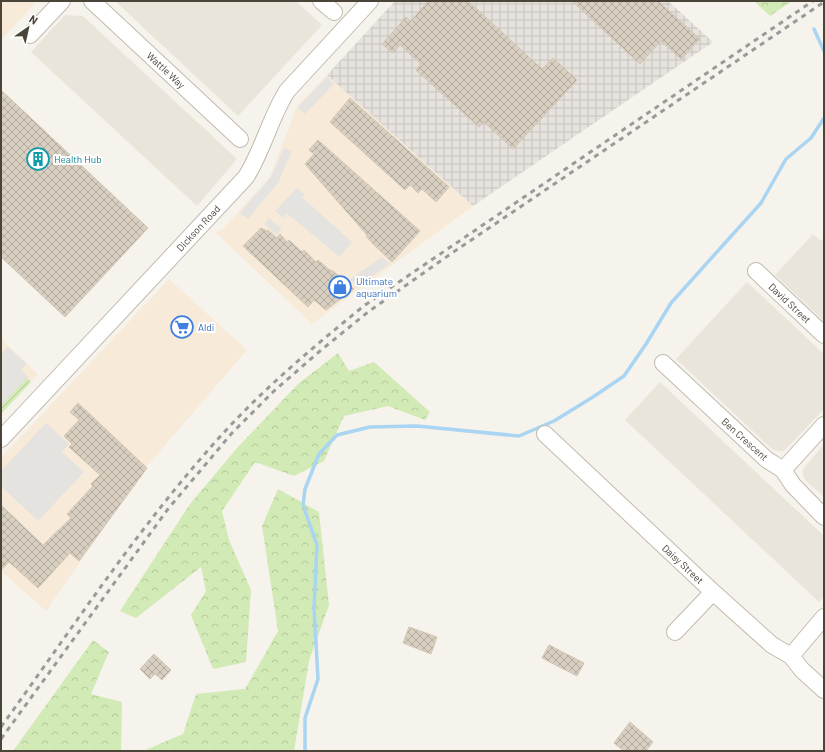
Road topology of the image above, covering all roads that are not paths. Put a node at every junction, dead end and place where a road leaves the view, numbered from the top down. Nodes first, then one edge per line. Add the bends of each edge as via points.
1 (62, 1) edge
2 (92, 1) edge
3 (321, 1) edge
4 (370, 1) edge
5 (334, 12) dead end
6 (30, 35) dead end
7 (240, 138) dead end
8 (756, 271) dead end
9 (824, 335) edge
10 (662, 363) dead end
11 (824, 425) edge
12 (545, 434) dead end
13 (1, 439) edge
14 (783, 470) junction
15 (824, 516) edge
16 (713, 592) junction
17 (824, 617) edge
18 (675, 632) dead end
19 (791, 656) junction
20 (824, 690) edge

1 - 6 street
2 - 7 street, Wattle Way
3 - 5 street
4 - 13 street, Dickson Road via 287,91 254,165 246,177
8 - 9 street, David Street
10 - 14 street, Ben Crescent via 766,459
11 - 14 street
12 - 16 street, Daisy Street
14 - 15 street, Ben Crescent via 793,485
16 - 18 street
16 - 19 street, Daisy Street via 772,645
17 - 19 street
19 - 20 street, Daisy Street

